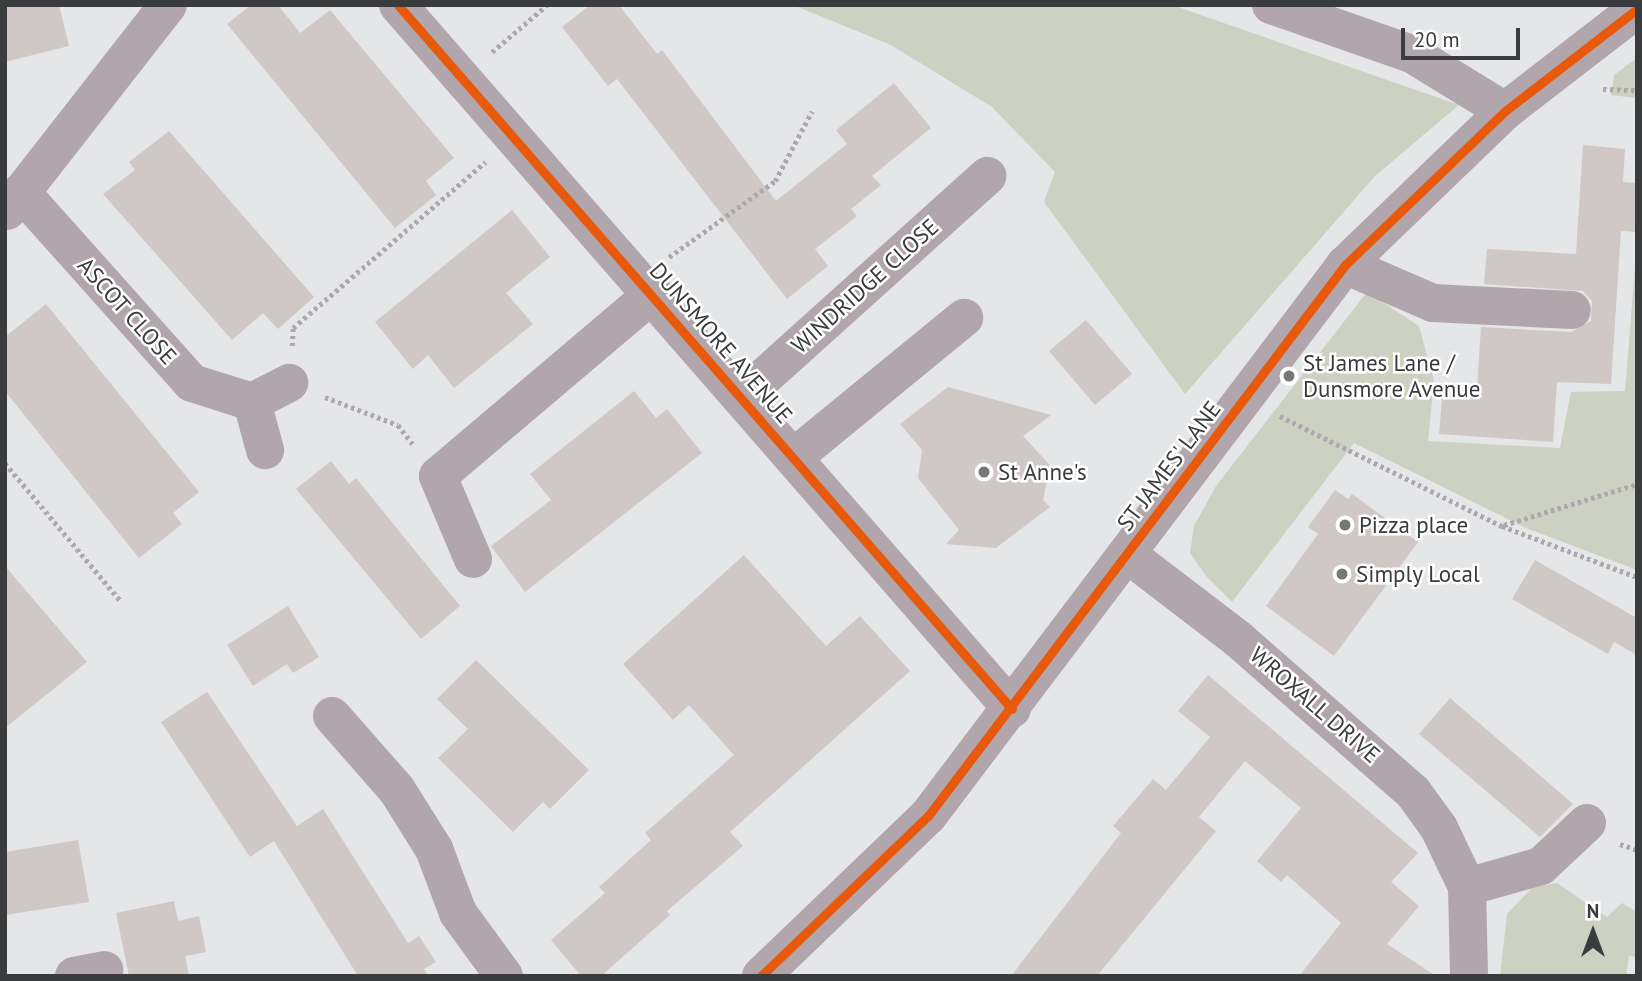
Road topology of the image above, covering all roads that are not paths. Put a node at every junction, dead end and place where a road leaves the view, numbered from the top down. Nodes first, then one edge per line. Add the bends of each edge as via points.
1 (168, 5) edge
2 (398, 5) edge
3 (1271, 5) edge
4 (1637, 9) edge
5 (1505, 111) junction
6 (987, 176) dead end
7 (13, 202) edge
8 (1345, 265) junction
9 (646, 286) junction
10 (1572, 310) dead end
11 (964, 318) dead end
12 (289, 383) road end
13 (743, 396) junction
14 (252, 402) junction
15 (265, 450) dead end
16 (794, 457) junction
17 (1127, 554) junction
18 (473, 559) dead end
19 (1012, 709) junction
20 (332, 716) dead end
21 (1587, 823) dead end
22 (1467, 887) junction
23 (504, 976) edge
24 (761, 976) edge
25 (1469, 976) edge

1 - 7 street
2 - 9 street, DUNSMORE AVENUE
3 - 5 street via 1412,54
4 - 5 street, ST JAMES' LANE
5 - 8 street, ST JAMES' LANE
6 - 13 street, WINDRIDGE CLOSE
7 - 14 street, ASCOT CLOSE via 192,383
8 - 10 street via 1433,303
8 - 17 street, ST JAMES' LANE
9 - 13 street, DUNSMORE AVENUE
9 - 18 street, DUNSMORE AVENUE via 438,476
11 - 16 street
12 - 14 street
13 - 16 street, DUNSMORE AVENUE
14 - 15 street
16 - 19 street, DUNSMORE AVENUE
17 - 19 street, ST JAMES' LANE
17 - 22 street, WROXALL DRIVE via 1402,780 1439,828
19 - 24 street, ST JAMES' LANE via 928,816
20 - 23 street via 397,790 434,849 458,912
21 - 22 street via 1541,866
22 - 25 street, WROXALL DRIVE

